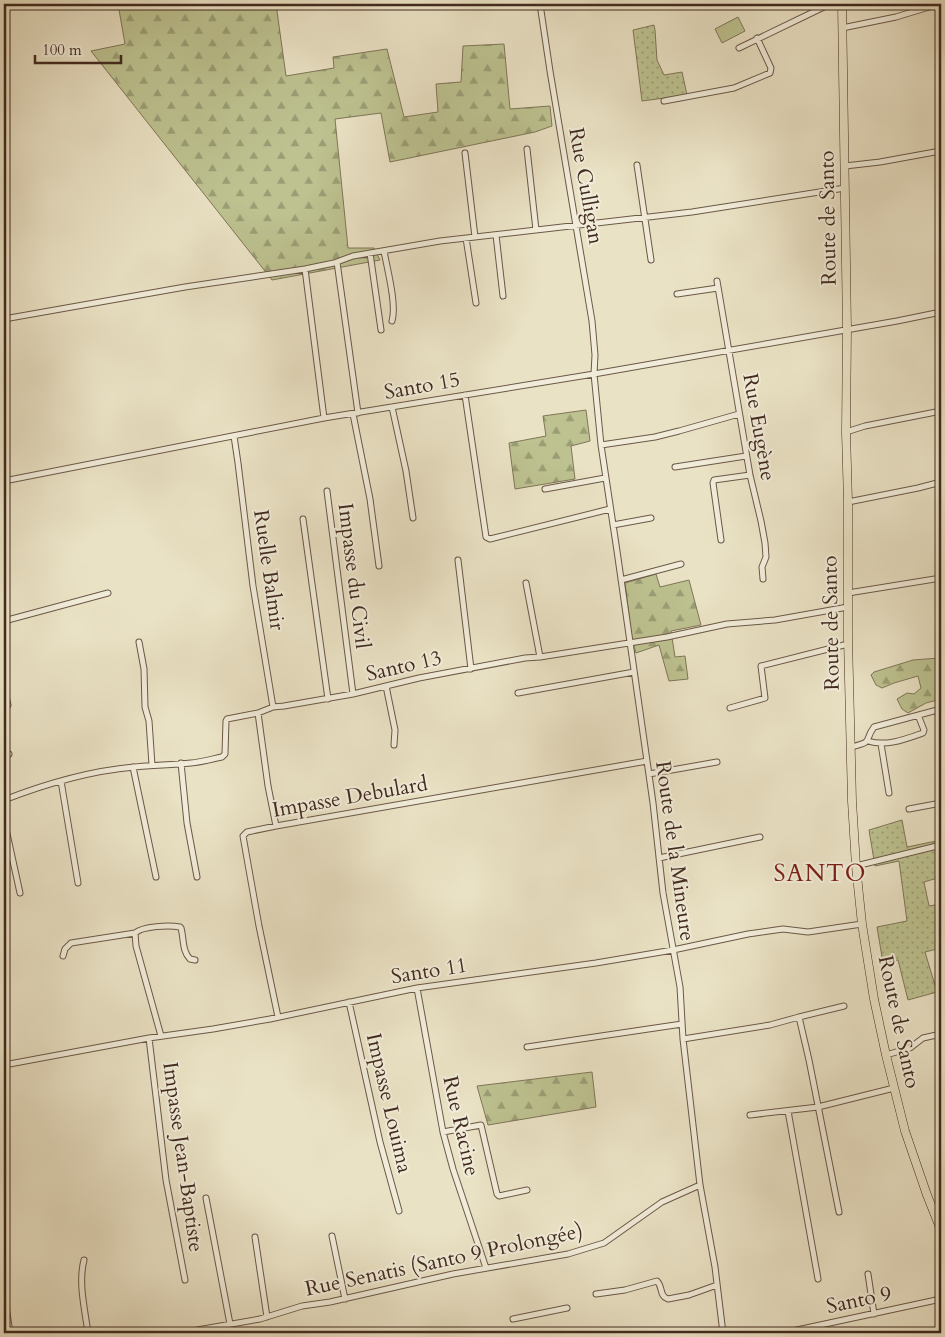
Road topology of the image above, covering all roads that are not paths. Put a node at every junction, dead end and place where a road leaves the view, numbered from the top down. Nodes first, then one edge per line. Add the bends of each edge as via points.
1 (540, 4) edge
2 (830, 4) edge
3 (842, 4) edge
4 (940, 4) edge
5 (941, 8) edge
6 (842, 28) junction
7 (758, 38) junction
8 (739, 48) dead end
9 (664, 101) dead end
10 (527, 149) dead end
11 (465, 153) dead end
12 (941, 155) edge
13 (637, 165) dead end
14 (845, 166) junction
15 (845, 188) junction
16 (644, 218) junction
17 (576, 226) junction
18 (536, 230) junction
19 (496, 235) junction
20 (475, 237) junction
21 (466, 238) junction
22 (384, 251) junction
23 (370, 253) junction
24 (651, 260) dead end
25 (337, 262) junction
26 (305, 269) junction
27 (717, 281) dead end
28 (718, 288) junction
29 (677, 294) dead end
30 (503, 296) dead end
31 (476, 302) dead end
32 (941, 312) edge
33 (4, 319) edge
34 (392, 321) dead end
35 (847, 329) junction
36 (381, 330) dead end
37 (728, 350) junction
38 (594, 374) junction
39 (465, 395) junction
40 (392, 407) junction
41 (941, 411) edge
42 (356, 414) junction
43 (739, 414) junction
44 (324, 418) junction
45 (846, 432) junction
46 (234, 436) junction
47 (601, 445) junction
48 (746, 456) junction
49 (675, 468) dead end
50 (750, 475) junction
51 (605, 478) junction
52 (4, 481) edge
53 (941, 482) edge
54 (545, 489) dead end
55 (327, 491) dead end
56 (848, 502) junction
57 (610, 509) junction
58 (413, 518) dead end
59 (650, 518) dead end
60 (304, 519) dead end
61 (613, 525) junction
62 (721, 540) dead end
63 (458, 560) dead end
64 (681, 564) dead end
65 (379, 566) dead end
66 (941, 578) edge
67 (621, 580) junction
68 (763, 580) dead end
69 (526, 583) dead end
70 (848, 592) junction
71 (108, 593) dead end
72 (848, 607) junction
73 (4, 621) edge
74 (139, 642) dead end
75 (630, 643) junction
76 (848, 644) junction
77 (540, 657) junction
78 (470, 669) junction
79 (634, 672) junction
80 (386, 686) junction
81 (4, 687) edge
82 (518, 693) dead end
83 (353, 694) junction
84 (328, 699) junction
85 (8, 705) dead end
86 (273, 707) junction
87 (730, 708) dead end
88 (941, 709) edge
89 (258, 713) junction
90 (918, 715) junction
91 (868, 741) junction
92 (881, 744) junction
93 (394, 745) dead end
94 (852, 747) junction
95 (647, 762) junction
96 (717, 762) dead end
97 (180, 763) junction
98 (152, 765) junction
99 (133, 766) junction
100 (649, 774) junction
101 (61, 781) junction
102 (888, 793) dead end
103 (4, 800) edge
104 (941, 803) edge
105 (909, 809) dead end
106 (4, 820) edge
107 (276, 826) junction
108 (760, 837) dead end
109 (941, 845) edge
110 (659, 858) junction
111 (856, 866) junction
112 (156, 877) dead end
113 (197, 877) dead end
114 (78, 883) dead end
115 (20, 893) dead end
116 (862, 924) junction
117 (135, 932) junction
118 (672, 950) junction
119 (63, 956) dead end
120 (195, 960) dead end
121 (417, 988) junction
122 (349, 1002) junction
123 (844, 1006) dead end
124 (278, 1017) junction
125 (799, 1018) junction
126 (682, 1024) junction
127 (941, 1034) edge
128 (161, 1036) junction
129 (149, 1038) junction
130 (683, 1039) junction
131 (527, 1048) dead end
132 (886, 1055) junction
133 (4, 1064) edge
134 (894, 1088) junction
135 (818, 1107) junction
136 (788, 1111) junction
137 (750, 1116) dead end
138 (443, 1132) junction
139 (700, 1185) junction
140 (527, 1190) dead end
141 (206, 1198) dead end
142 (399, 1211) dead end
143 (839, 1212) dead end
144 (941, 1230) edge
145 (332, 1236) dead end
146 (255, 1237) dead end
147 (84, 1260) dead end
148 (486, 1268) junction
149 (868, 1274) dead end
150 (818, 1279) dead end
151 (185, 1280) dead end
152 (718, 1285) junction
153 (4, 1293) edge
154 (596, 1294) dead end
155 (345, 1299) junction
156 (941, 1299) edge
157 (567, 1308) dead end
158 (874, 1314) junction
159 (266, 1317) junction
160 (513, 1319) dead end
161 (230, 1324) junction
162 (10, 1333) edge
163 (88, 1333) edge
164 (180, 1333) edge
165 (723, 1333) edge
166 (783, 1333) edge

1 - 17 street, Rue Culligan
2 - 7 street
3 - 6 main road, Route de Santo
4 - 5 street
4 - 6 street
6 - 14 main road, Route de Santo
7 - 8 street
7 - 9 street via 771,68 770,73 734,88
10 - 18 street
11 - 20 street
12 - 14 street via 926,153
13 - 16 street
14 - 15 main road, Route de Santo
15 - 16 street
15 - 35 main road, Route de Santo
16 - 17 street
16 - 24 street
17 - 18 street
17 - 38 street, Rue Culligan via 592,321
18 - 19 street
19 - 20 street
19 - 30 street
20 - 21 street
21 - 22 street
21 - 31 street
22 - 23 street
22 - 34 street via 392,298
23 - 25 street
23 - 36 street
25 - 26 street
25 - 42 street
26 - 33 street
26 - 44 street
27 - 28 street, Rue Eugène
28 - 29 street
28 - 37 street, Rue Eugène
32 - 35 street, Santo 15
35 - 37 street, Santo 15
35 - 45 main road, Route de Santo
37 - 38 street, Santo 15
37 - 43 street, Rue Eugène
38 - 39 street, Santo 15
38 - 47 street, Route de la Mineure
39 - 40 street, Santo 15
39 - 57 street via 486,537 490,539
40 - 42 street, Santo 15
40 - 58 street
41 - 45 street
42 - 44 street, Santo 15
42 - 65 street
43 - 47 street via 655,437
43 - 48 street, Rue Eugène
44 - 46 street, Santo 15
45 - 56 main road, Route de Santo
46 - 52 street, Santo 15
46 - 86 street, Ruelle Balmir via 253,586
47 - 51 street, Route de la Mineure
48 - 49 street
48 - 50 street, Rue Eugène
50 - 62 street via 714,480
50 - 68 street, Rue Eugène via 765,543
51 - 54 street
51 - 57 street, Route de la Mineure
53 - 56 street
55 - 83 street, Impasse du Civil
56 - 70 main road, Route de Santo
57 - 61 street, Route de la Mineure
59 - 61 street
60 - 84 street
61 - 67 street, Route de la Mineure
63 - 78 street
64 - 67 street
66 - 70 street
67 - 75 street, Route de la Mineure
69 - 77 street
70 - 72 main road, Route de Santo
71 - 73 street
72 - 75 street, Santo 13 via 775,620 727,624
72 - 76 main road, Route de Santo
74 - 98 street
75 - 77 street, Santo 13
75 - 79 street, Route de la Mineure
76 - 87 street via 761,666 766,698
76 - 94 main road, Route de Santo
77 - 78 street, Santo 13
78 - 80 street, Santo 13
79 - 82 street
79 - 95 street, Route de la Mineure
80 - 83 street, Santo 13
80 - 93 street via 395,730
81 - 85 street
83 - 84 street, Santo 13
84 - 86 street, Santo 13
86 - 89 street, Santo 13
88 - 90 street
89 - 97 street, Santo 13 via 227,719 224,756
89 - 107 street
90 - 91 street via 874,727
90 - 92 street via 923,733
91 - 92 street
91 - 94 street
92 - 102 street
94 - 111 main road, Route de Santo
95 - 100 street, Route de la Mineure
95 - 107 street, Impasse Debulard
96 - 100 street
97 - 98 street, Santo 13
97 - 113 street
98 - 99 street, Santo 13
99 - 101 street, Santo 13
99 - 112 street
100 - 110 street, Route de la Mineure
101 - 103 street, Santo 13
101 - 114 street
104 - 105 street
106 - 115 street
107 - 124 street, Impasse Debulard via 246,832 243,836
108 - 110 street
109 - 111 street
110 - 118 street, Route de la Mineure
111 - 116 main road, Route de Santo
116 - 118 street, Santo 11 via 808,932 783,929
116 - 132 main road, Route de Santo
117 - 119 street via 71,943
117 - 120 street via 180,927 185,953
117 - 128 street
118 - 121 street, Santo 11
118 - 126 street, Route de la Mineure via 680,987
121 - 122 street, Santo 11
121 - 138 street, Rue Racine
122 - 124 street, Santo 11
122 - 142 street, Impasse Louima
123 - 125 street
124 - 128 street, Santo 11
125 - 130 street
125 - 135 street
126 - 130 street, Route de la Mineure
126 - 131 street
127 - 132 street via 923,1038 910,1048
128 - 129 street, Santo 11
129 - 133 street, Santo 11
129 - 151 street, Impasse Jean-Baptiste via 166,1180
130 - 139 street, Route de la Mineure
132 - 134 main road, Route de Santo
134 - 135 street
134 - 144 main road, Route de Santo via 905,1130
135 - 136 street
135 - 143 street
136 - 137 street
136 - 150 street
138 - 140 street via 481,1125 497,1194
138 - 148 street, Rue Racine
139 - 148 street, Rue Senatis (Santo 9 Prolongée) via 662,1202 604,1243 568,1254
139 - 152 street, Route de la Mineure
141 - 161 street
145 - 155 street
146 - 159 street
147 - 163 street via 81,1280
148 - 155 street, Rue Senatis (Santo 9 Prolongée)
149 - 158 street
152 - 154 street via 668,1299 662,1295 657,1281
152 - 165 street, Route de la Mineure
153 - 162 street
155 - 159 street, Rue Senatis (Santo 9 Prolongée) via 302,1306
156 - 158 street, Santo 9
157 - 160 street
158 - 166 street, Santo 9
159 - 161 street, Rue Senatis (Santo 9 Prolongée)
161 - 164 street, Rue Senatis (Santo 9 Prolongée)

